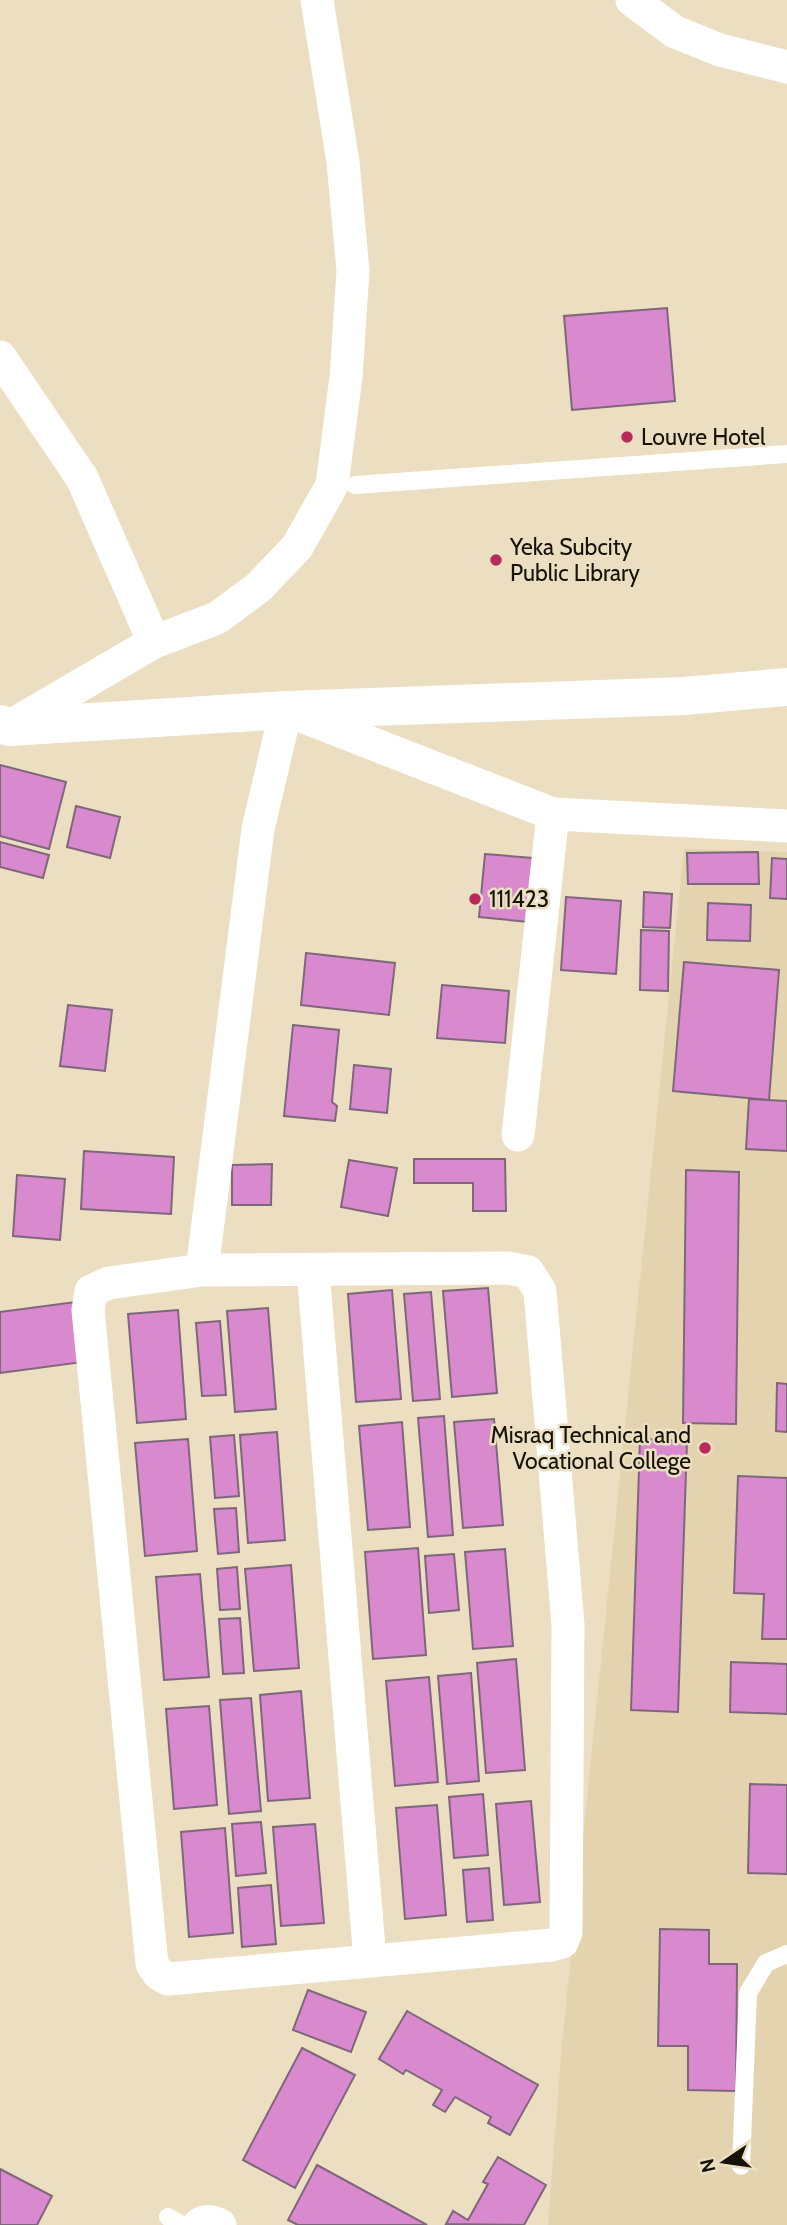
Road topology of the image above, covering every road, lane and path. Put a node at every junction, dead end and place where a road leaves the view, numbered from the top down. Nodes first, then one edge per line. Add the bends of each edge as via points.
1 (317, 0) edge
2 (632, 0) edge
3 (787, 67) edge
4 (0, 357) edge
5 (787, 454) edge
6 (355, 485) dead end
7 (154, 642) junction
8 (787, 687) edge
9 (286, 710) junction
10 (5, 726) edge
11 (553, 814) junction
12 (787, 826) edge
13 (518, 1135) dead end
14 (202, 1270) junction
15 (313, 1270) junction
16 (787, 1954) edge
17 (370, 1960) junction
18 (741, 2166) dead end
19 (183, 2222) edge
20 (220, 2225) edge

1 - 7 street via 343,162 352,271 346,377 332,485 297,547 259,587 217,618
2 - 3 street via 675,32 720,50
4 - 7 street via 82,478
5 - 6 lane
7 - 10 street
8 - 9 street via 684,696
9 - 10 street
9 - 11 street
9 - 14 street via 258,829
11 - 12 street
11 - 13 street
14 - 15 street
14 - 17 street via 109,1283 91,1292 88,1310 152,1964 168,1979
15 - 17 street
15 - 17 street via 508,1268 528,1272 540,1291 568,1625 566,1932 562,1942
16 - 18 lane via 766,1963 748,1993
19 - 20 street

